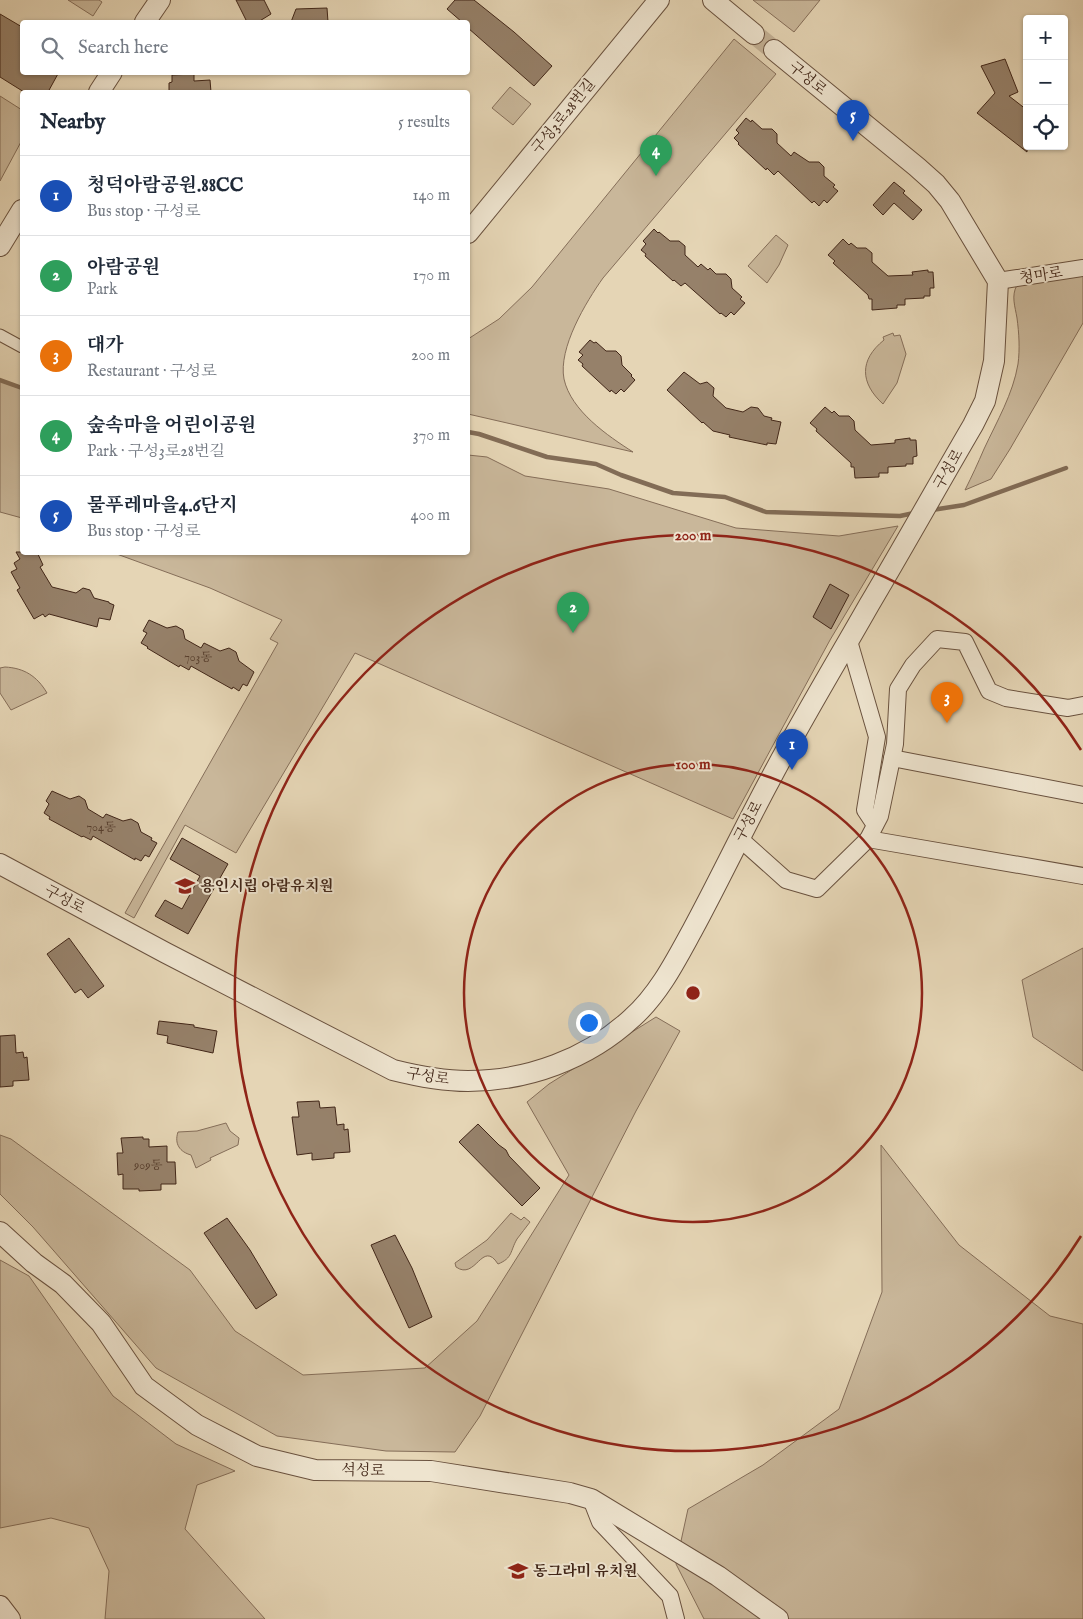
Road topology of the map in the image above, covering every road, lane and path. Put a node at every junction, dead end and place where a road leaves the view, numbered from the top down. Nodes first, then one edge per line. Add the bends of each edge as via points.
1 (160, 0) edge
2 (659, 0) edge
3 (713, 0) edge
4 (146, 20) edge
5 (754, 34) tunnel mouth
6 (774, 50) tunnel mouth
7 (110, 75) edge
8 (100, 90) edge
9 (20, 213) edge
10 (470, 231) edge
11 (0, 246) edge
12 (1083, 268) edge
13 (998, 281) junction
14 (0, 335) edge
15 (20, 346) edge
16 (849, 641) junction
17 (1083, 704) edge
18 (892, 758) junction
19 (1083, 795) edge
20 (871, 832) junction
21 (739, 838) junction
22 (0, 864) edge
23 (1083, 876) edge
24 (0, 1232) edge
25 (591, 1499) junction
26 (0, 1606) edge
27 (10, 1619) edge
28 (676, 1619) edge
29 (778, 1619) edge

1 - 4 street
2 - 10 street, 구성3로28번길
3 - 5 street
6 - 13 street, 구성로 via 936,184 950,201
7 - 8 street
9 - 11 street
12 - 13 street, 청마로
13 - 16 street, 구성로 via 994,362 984,400 973,425
14 - 15 street
16 - 20 street via 877,737 865,810
16 - 21 street, 구성로
17 - 18 street via 1068,708 1006,698 989,692 966,642 937,639 913,665 898,688
18 - 19 street
18 - 20 street via 880,816
20 - 21 street via 817,889 786,880
20 - 23 street
21 - 22 street, 구성로 via 681,950 660,985 631,1020 585,1052 563,1062 516,1077 467,1081 393,1070
24 - 25 street, 석성로 via 63,1284 101,1323 144,1386 196,1425 257,1456 315,1470 431,1472
25 - 28 street via 600,1522 670,1596
25 - 29 street, 석성로 via 718,1576
26 - 27 street

